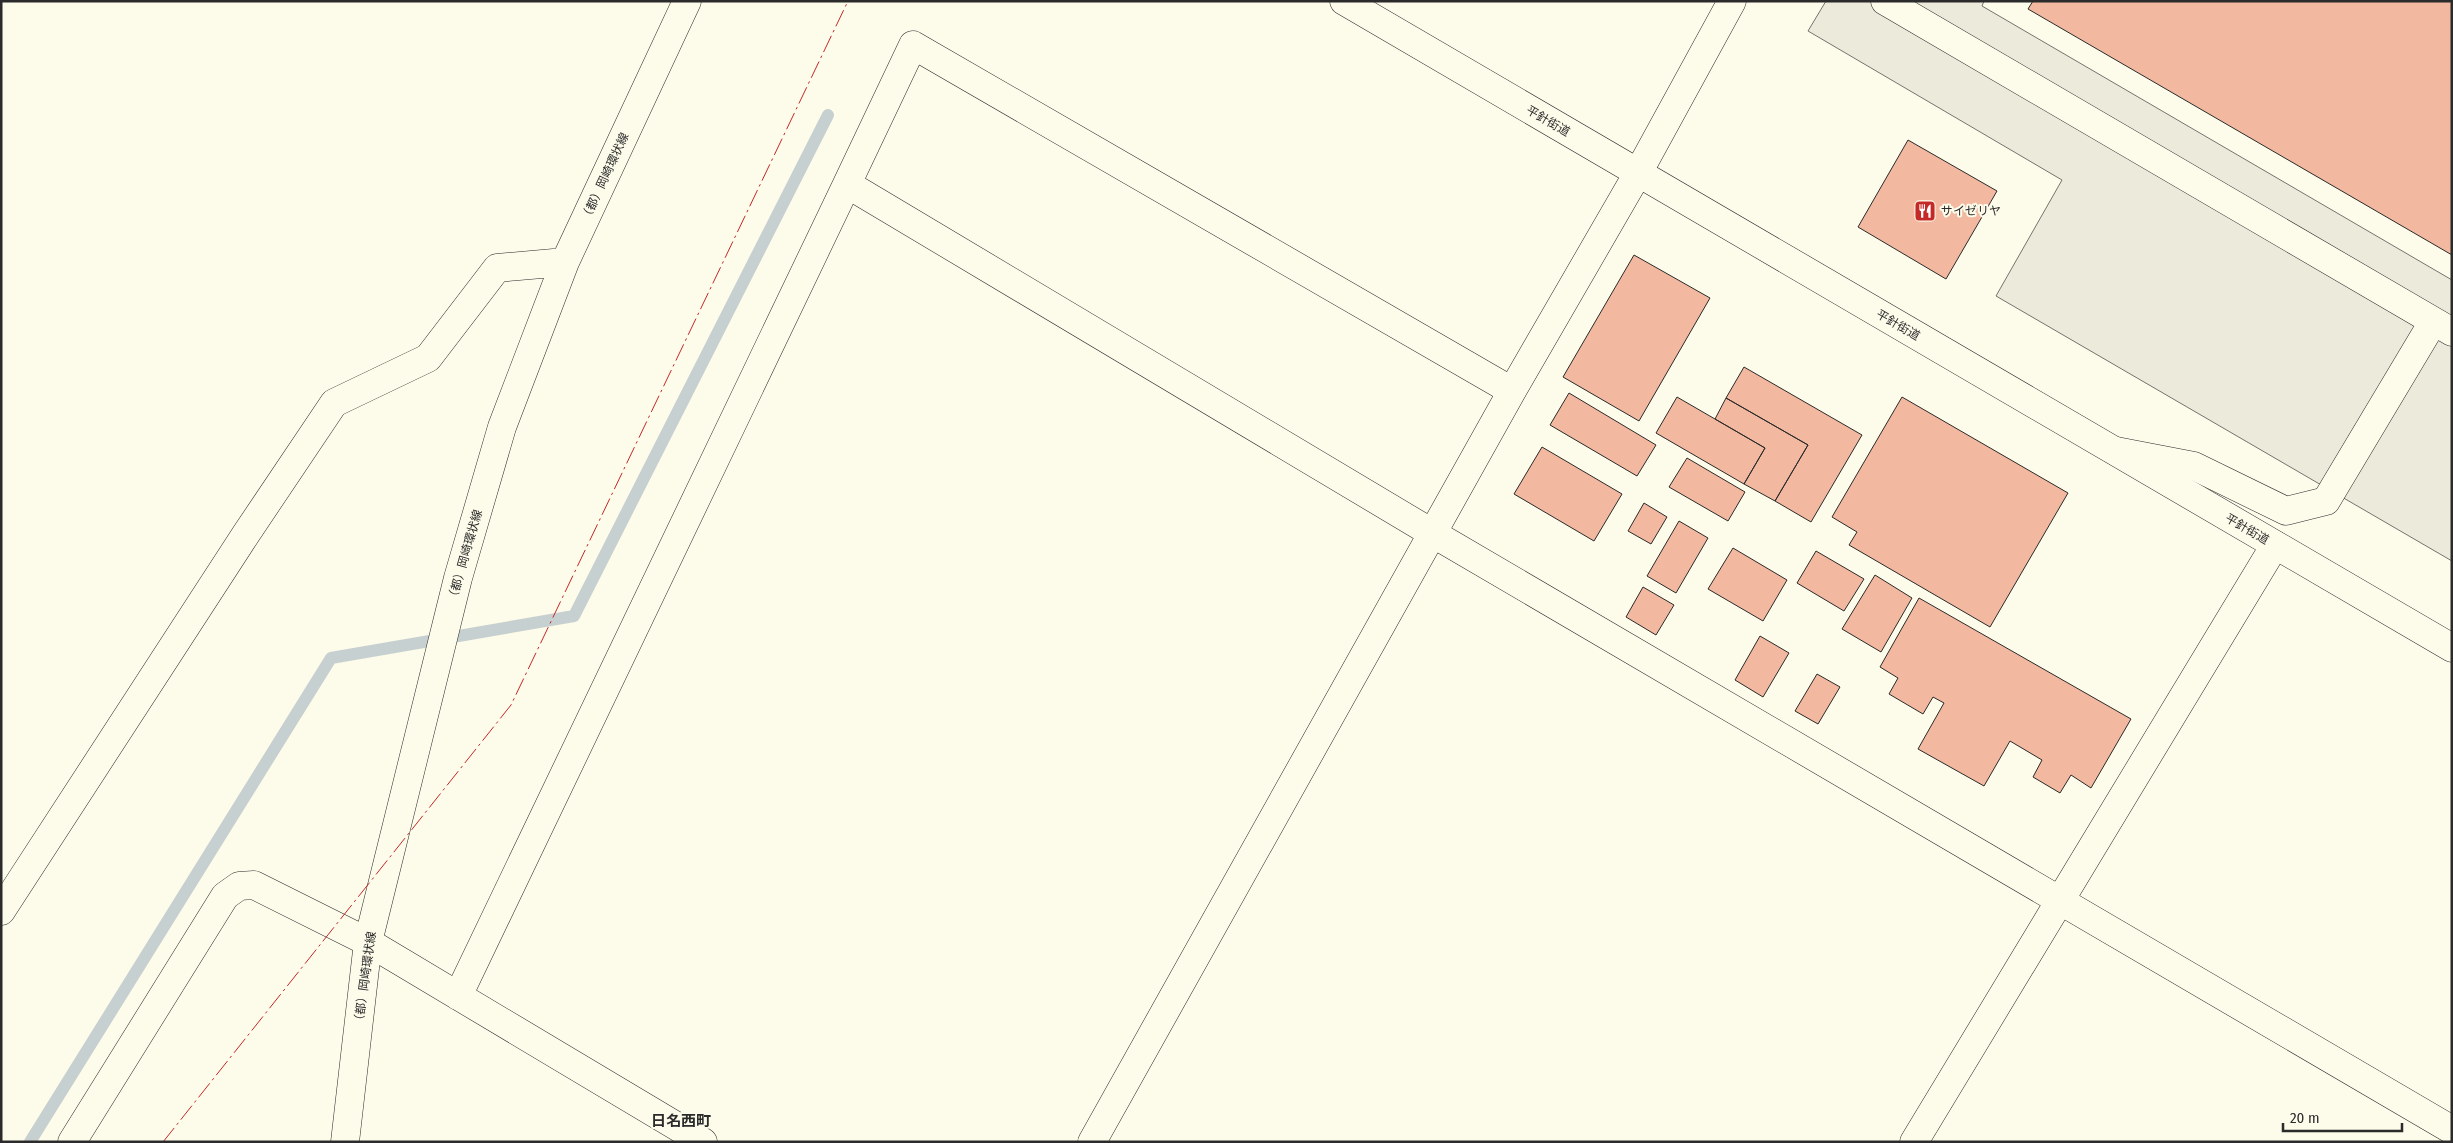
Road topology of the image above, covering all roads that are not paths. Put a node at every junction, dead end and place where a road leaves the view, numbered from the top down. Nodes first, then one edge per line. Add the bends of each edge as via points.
1 (687, 1) edge
2 (1344, 1) edge
3 (1732, 1) edge
4 (1885, 1) edge
5 (1638, 173) junction
6 (847, 184) junction
7 (565, 262) junction
8 (2443, 327) edge
9 (1512, 391) junction
10 (2112, 450) junction
11 (1432, 532) junction
12 (2275, 545) junction
13 (2452, 648) edge
14 (2060, 900) junction
15 (1, 911) edge
16 (368, 942) junction
17 (458, 996) junction
18 (2452, 1130) edge
19 (72, 1142) edge
20 (345, 1142) edge
21 (703, 1142) edge
22 (1092, 1142) edge
23 (1914, 1142) edge

1 - 7 street, （都）岡崎環状線
2 - 5 street, 平針街道
3 - 5 street
4 - 8 street
5 - 9 street
5 - 10 street, 平針街道
6 - 9 street via 913,44
6 - 11 street
6 - 17 street
7 - 15 street via 497,268 428,358 334,403
7 - 16 street, （都）岡崎環状線 via 502,427 458,578
8 - 10 street via 2326,501 2286,511 2194,466
9 - 11 street
10 - 12 street, 平針街道
11 - 14 street
11 - 22 street
12 - 13 street, 平針街道
12 - 14 street
14 - 18 street
14 - 23 street
16 - 17 street
16 - 19 street via 254,885 239,886 225,896
16 - 20 street, （都）岡崎環状線
17 - 21 street

